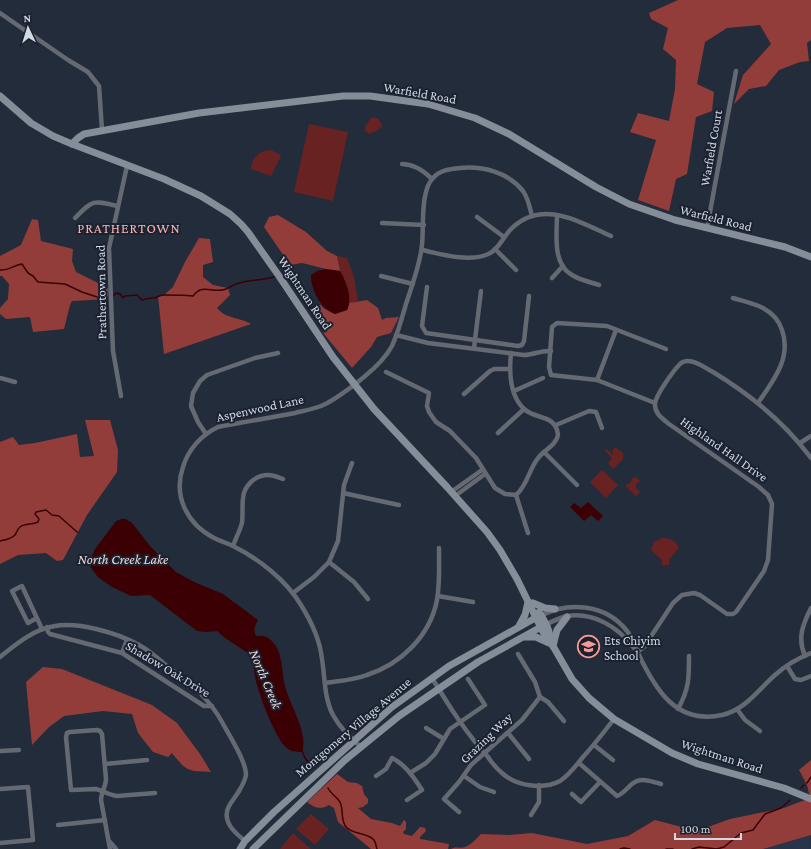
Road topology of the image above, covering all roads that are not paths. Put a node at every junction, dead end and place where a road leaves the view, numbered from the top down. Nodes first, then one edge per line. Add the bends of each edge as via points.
1 (0, 13) edge
2 (736, 71) dead end
3 (0, 96) edge
4 (102, 130) junction
5 (72, 144) junction
6 (402, 164) dead end
7 (127, 166) junction
8 (432, 179) junction
9 (117, 206) junction
10 (557, 215) junction
11 (532, 216) junction
12 (477, 217) dead end
13 (75, 218) dead end
14 (382, 223) dead end
15 (424, 225) junction
16 (707, 228) junction
17 (611, 236) dead end
18 (504, 237) junction
19 (495, 249) junction
20 (422, 250) junction
21 (811, 257) edge
22 (563, 266) junction
23 (516, 270) dead end
24 (381, 276) dead end
25 (552, 278) dead end
26 (412, 284) junction
27 (598, 285) dead end
28 (427, 287) dead end
29 (482, 291) dead end
30 (529, 296) dead end
31 (733, 298) dead end
32 (616, 330) junction
33 (396, 335) junction
34 (476, 340) junction
35 (474, 348) junction
36 (666, 349) dead end
37 (551, 351) junction
38 (511, 353) junction
39 (278, 354) dead end
40 (510, 369) junction
41 (386, 372) dead end
42 (0, 378) edge
43 (543, 378) dead end
44 (597, 380) junction
45 (15, 382) dead end
46 (355, 385) junction
47 (514, 391) junction
48 (464, 394) dead end
49 (121, 396) dead end
50 (655, 403) junction
51 (758, 403) junction
52 (524, 409) junction
53 (556, 425) junction
54 (602, 428) dead end
55 (498, 432) dead end
56 (206, 434) junction
57 (811, 436) edge
58 (800, 444) junction
59 (544, 452) junction
60 (811, 458) edge
61 (352, 463) dead end
62 (484, 472) junction
63 (283, 478) dead end
64 (577, 485) dead end
65 (343, 493) junction
66 (453, 494) junction
67 (516, 495) junction
68 (399, 505) dead end
69 (528, 533) dead end
70 (233, 546) junction
71 (439, 548) dead end
72 (329, 562) junction
73 (293, 593) junction
74 (438, 596) junction
75 (368, 599) dead end
76 (473, 602) dead end
77 (531, 602) junction
78 (811, 608) edge
79 (555, 609) junction
80 (539, 616) junction
81 (566, 616) junction
82 (37, 618) junction
83 (543, 626) junction
84 (518, 627) junction
85 (45, 628) junction
86 (522, 637) junction
87 (127, 640) junction
88 (552, 643) junction
89 (637, 652) junction
90 (122, 653) junction
91 (811, 653) edge
92 (518, 654) dead end
93 (689, 656) dead end
94 (804, 656) junction
95 (0, 657) edge
96 (787, 666) junction
97 (811, 676) edge
98 (432, 678) junction
99 (468, 679) dead end
100 (325, 683) junction
101 (438, 689) junction
102 (540, 697) junction
103 (212, 706) junction
104 (678, 709) junction
105 (737, 709) junction
106 (614, 719) junction
107 (459, 721) junction
108 (564, 721) dead end
109 (426, 728) dead end
110 (760, 731) dead end
111 (508, 733) junction
112 (444, 739) junction
113 (353, 740) junction
114 (0, 745) edge
115 (594, 745) junction
116 (361, 747) junction
117 (19, 750) dead end
118 (0, 751) edge
119 (484, 753) junction
120 (147, 760) dead end
121 (529, 760) dead end
122 (613, 760) dead end
123 (579, 763) junction
124 (105, 764) junction
125 (410, 773) junction
126 (376, 776) dead end
127 (464, 776) junction
128 (600, 782) junction
129 (661, 784) dead end
130 (539, 786) junction
131 (0, 789) edge
132 (102, 792) junction
133 (494, 792) dead end
134 (155, 793) dead end
135 (572, 794) dead end
136 (811, 799) edge
137 (407, 800) dead end
138 (459, 812) dead end
139 (531, 815) dead end
140 (105, 820) junction
141 (58, 824) dead end
142 (245, 841) junction
143 (0, 842) edge
144 (110, 842) junction
145 (110, 849) edge
146 (116, 849) edge
147 (240, 849) edge
148 (254, 849) edge

1 - 4 street via 88,72 99,86
2 - 16 street, Warfield Court
3 - 5 main road, Wightman Road via 32,123
4 - 5 main road, Warfield Road via 84,134
4 - 16 main road, Warfield Road via 199,112 342,96 370,96 428,104 475,118 509,134 629,204
5 - 7 main road, Wightman Road
6 - 8 street via 418,168
7 - 9 street, Prathertown Road
7 - 46 main road, Wightman Road via 201,196 241,224
8 - 11 street via 448,169 476,167 492,170 514,182 522,190
8 - 15 street, Aspenwood Lane via 424,198
9 - 13 street via 93,202
9 - 49 street, Prathertown Road via 109,263 113,351
10 - 11 street
10 - 17 street
10 - 22 street via 557,252
11 - 18 street via 518,223
12 - 18 street
14 - 15 street
15 - 20 street, Aspenwood Lane
16 - 21 main road, Warfield Road via 785,247
18 - 19 street
19 - 20 street via 487,255 470,257
19 - 23 street
20 - 26 street, Aspenwood Lane
22 - 25 street
22 - 27 street via 572,276
24 - 26 street
26 - 33 street, Aspenwood Lane
28 - 34 street via 423,330 426,333
29 - 34 street
30 - 34 street via 522,345
31 - 51 street via 755,304 772,314 781,326 784,336 786,346 783,361
32 - 36 street
32 - 37 street via 602,325 556,323 552,327
32 - 44 street
33 - 35 street
33 - 46 street, Aspenwood Lane via 384,359
34 - 35 street
35 - 38 street
37 - 38 street via 528,355
37 - 44 street via 550,375
38 - 40 street
39 - 56 street via 255,358 207,375 200,381 193,393 191,406
40 - 47 street
40 - 48 street via 490,371
41 - 62 street via 429,393 427,406 432,417 450,431 480,463
42 - 45 street
43 - 47 street
44 - 50 street
46 - 56 street, Aspenwood Lane via 320,406 218,427
46 - 66 main road, Wightman Road via 374,410
47 - 52 street
50 - 51 street via 681,363 687,361 695,362 738,387
50 - 89 street, Highland Hall Drive via 656,410 662,418 759,487 768,495 772,504 766,566 736,612 727,614 694,593 682,595 673,603 644,647
51 - 58 street
52 - 53 street
52 - 55 street
53 - 54 street via 592,411 596,412
53 - 59 street via 557,440
56 - 70 street, Aspenwood Lane via 194,445 184,462 181,473 181,497 190,519 197,528
57 - 58 street
58 - 60 street
59 - 64 street
59 - 67 street
61 - 65 street
62 - 66 street
62 - 67 street via 500,492
63 - 70 street via 265,475 247,486 242,498 241,525
65 - 68 street
65 - 72 street via 340,533
66 - 77 main road, Wightman Road via 487,532
67 - 69 street
70 - 73 street, Aspenwood Lane via 278,577
71 - 74 street
72 - 73 street
72 - 75 street via 354,582
73 - 100 street, Aspenwood Lane via 316,634 322,653
74 - 76 street
74 - 100 street via 426,630 398,660 369,675
77 - 79 main road
77 - 80 main road, Wightman Road
77 - 84 main road
78 - 94 street via 801,634
79 - 80 street
79 - 89 street via 583,606 605,613 628,632
80 - 83 main road, Wightman Road
80 - 84 main road, Montgomery Village Avenue
81 - 83 street
81 - 88 main road
81 - 89 street via 599,619 626,636
82 - 82 street via 22,586 12,591 28,623
82 - 85 street
83 - 86 main road, Montgomery Village Avenue
83 - 88 main road, Wightman Road
84 - 98 main road, Montgomery Village Avenue
85 - 87 street, Shadow Oak Drive via 55,625 82,627
85 - 90 street, Shadow Oak Drive via 50,634
85 - 95 street, Shadow Oak Drive via 30,635
86 - 88 main road via 536,637
86 - 101 main road, Montgomery Village Avenue
87 - 90 street
87 - 103 street, Shadow Oak Drive via 154,655 200,692
88 - 106 main road, Wightman Road via 572,679 589,698
89 - 104 street via 660,693
90 - 103 street, Shadow Oak Drive via 204,706
91 - 94 street
92 - 102 street via 535,682
93 - 104 street via 688,685
94 - 96 street
96 - 97 street via 795,679 801,680
96 - 105 street
98 - 101 street
98 - 113 main road, Montgomery Village Avenue
99 - 107 street via 485,705
100 - 113 street, Aspenwood Lane via 332,713
101 - 107 street
101 - 116 main road, Montgomery Village Avenue
102 - 108 street via 548,702
102 - 111 street, Grazing Way
103 - 142 street, Shadow Oak Drive via 246,773 243,784 228,807 227,813 230,826
104 - 105 street via 692,715 711,716
105 - 110 street via 745,720
106 - 115 street
106 - 136 main road, Wightman Road via 658,746 698,764 784,788
107 - 112 street
107 - 119 street
109 - 112 street
111 - 119 street, Grazing Way
111 - 121 street
112 - 125 street via 432,758
113 - 116 street, Aspenwood Lane
113 - 142 main road, Montgomery Village Avenue
114 - 118 street
115 - 122 street
115 - 123 street
116 - 148 main road, Montgomery Village Avenue
117 - 118 street
119 - 127 street, Grazing Way
119 - 130 street via 502,774 529,785
120 - 124 street
123 - 128 street
123 - 130 street via 559,781
124 - 132 street via 106,785
124 - 132 street via 100,731 67,733 71,790 96,789
125 - 126 street via 399,761 392,758 386,769
125 - 137 street via 422,790
127 - 133 street via 480,787
127 - 138 street, Grazing Way via 444,798
128 - 129 street via 617,796 640,780
128 - 135 street via 581,802
130 - 139 street via 539,802
131 - 143 street via 28,787 32,840
132 - 134 street via 117,796
132 - 140 street
140 - 141 street
140 - 144 street
142 - 147 main road, Montgomery Village Avenue
142 - 148 main road
144 - 145 street
144 - 146 street

